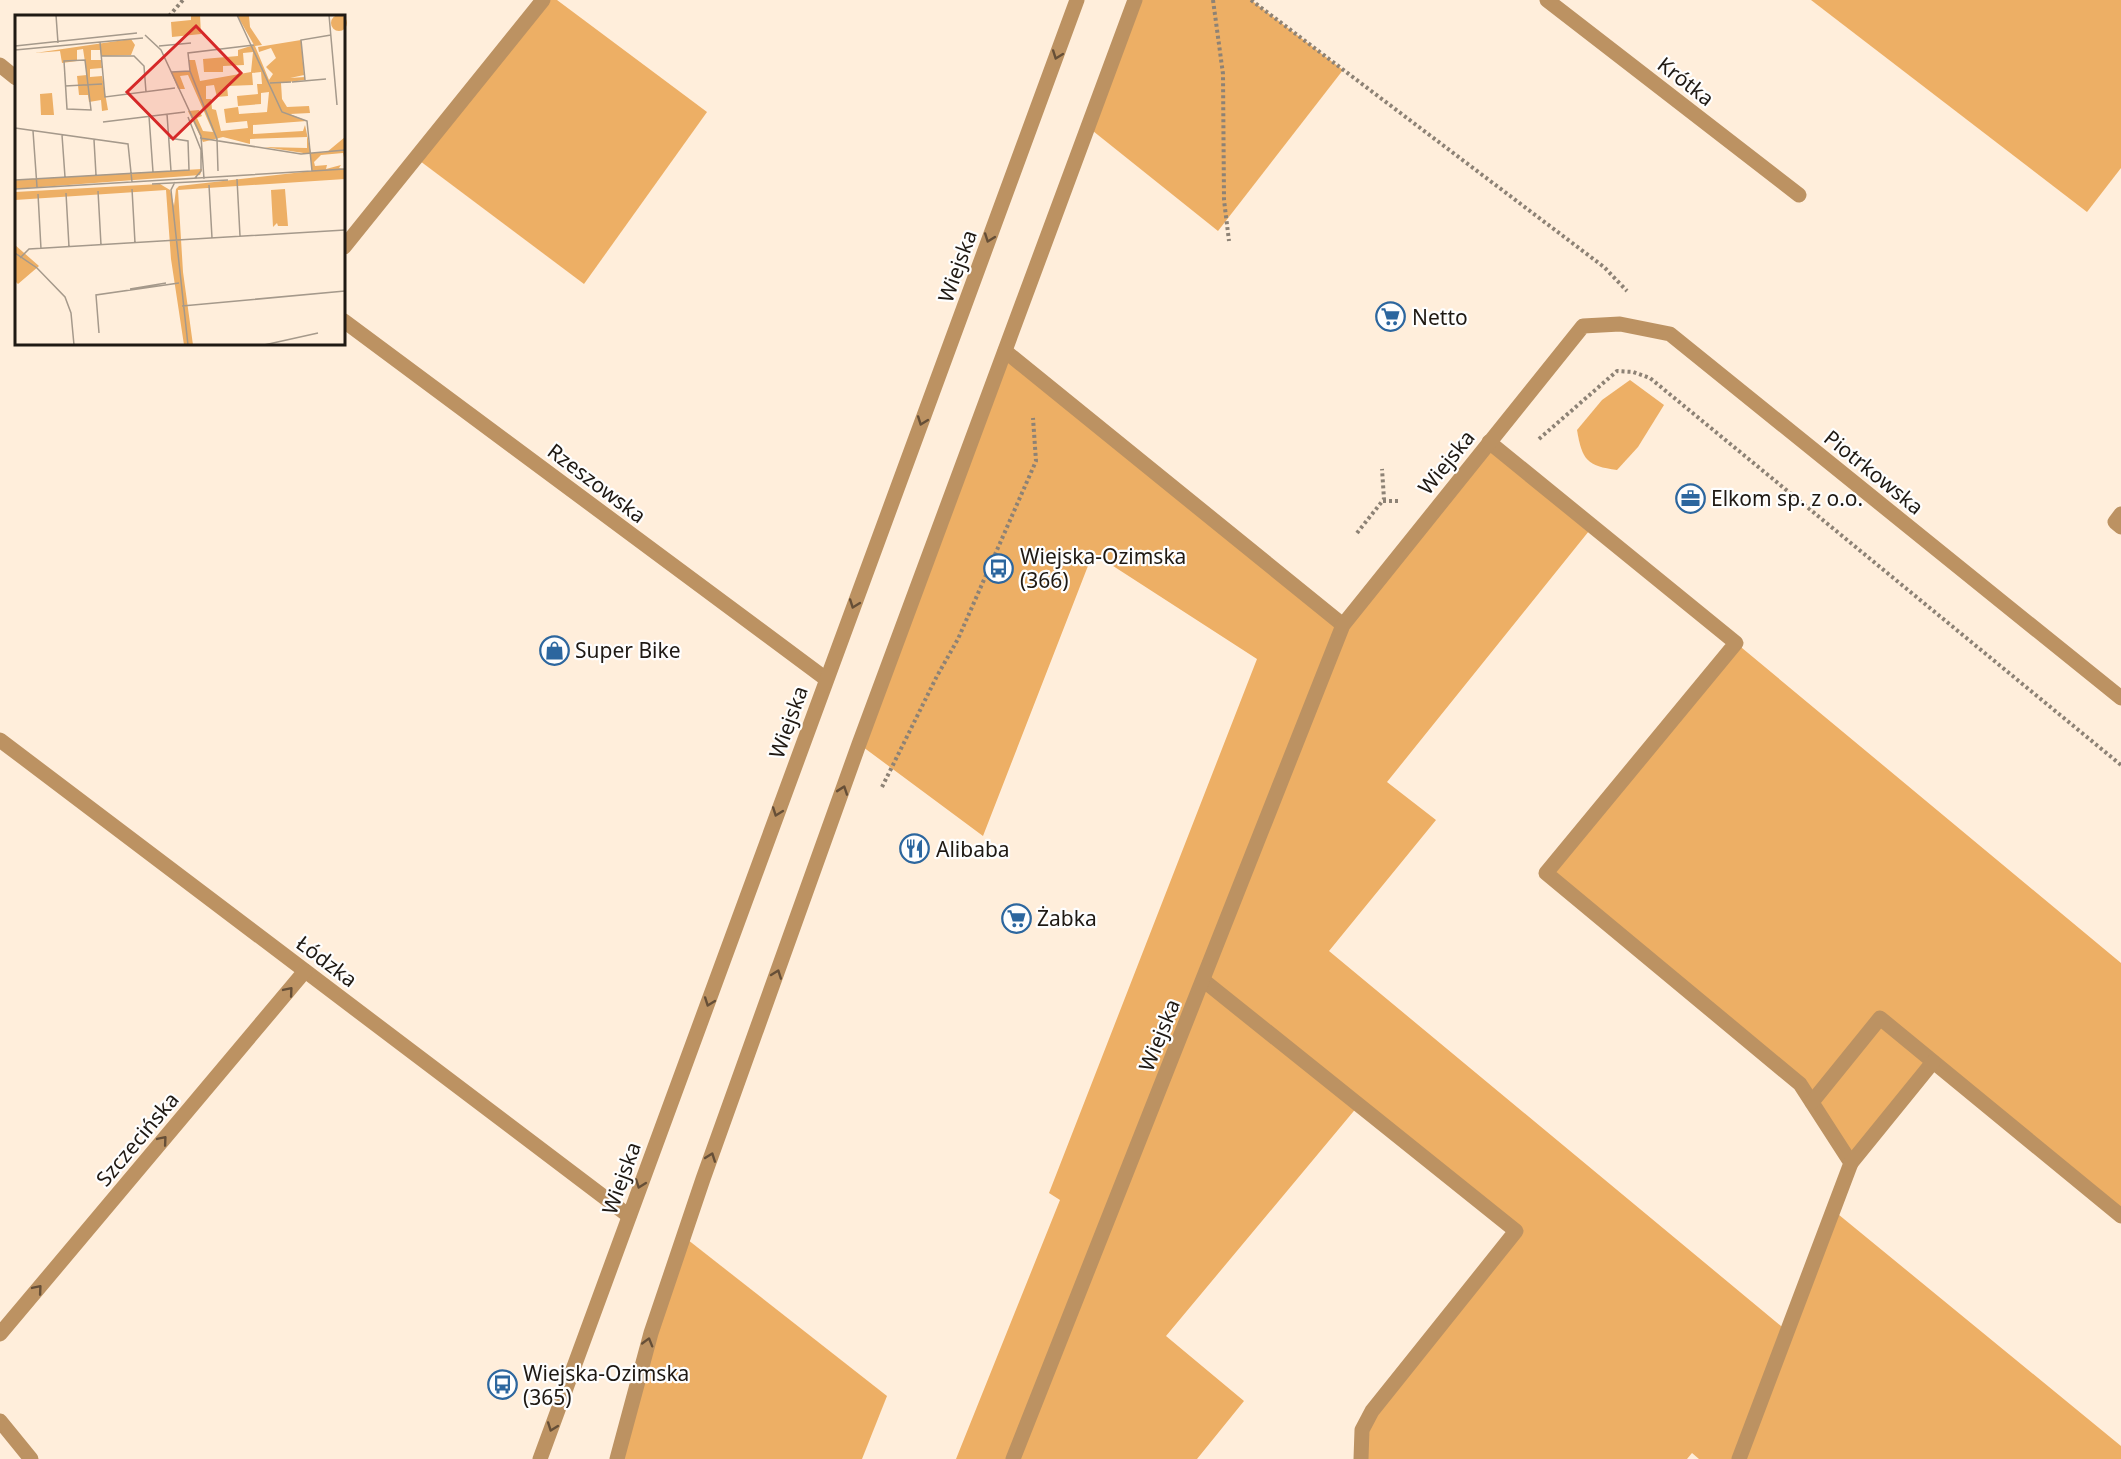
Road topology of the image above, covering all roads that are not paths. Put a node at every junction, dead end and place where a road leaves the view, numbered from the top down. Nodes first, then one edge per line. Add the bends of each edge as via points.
1 (543, 0) edge
2 (1077, 0) edge
3 (1135, 0) edge
4 (1547, 0) edge
5 (0, 65) edge
6 (15, 77) edge
7 (1799, 195) dead end
8 (345, 246) edge
9 (345, 322) edge
10 (1583, 326) joint
11 (1005, 351) junction
12 (1490, 442) junction
13 (2121, 514) edge
14 (2121, 526) edge
15 (1343, 625) junction
16 (826, 678) junction
17 (2121, 698) edge
18 (0, 740) edge
19 (305, 971) junction
20 (1203, 980) junction
21 (1933, 1062) junction
22 (1812, 1102) junction
23 (1851, 1163) junction
24 (629, 1216) junction
25 (2121, 1216) edge
26 (0, 1334) edge
27 (0, 1421) edge
28 (31, 1459) edge
29 (540, 1459) edge
30 (616, 1459) edge
31 (1013, 1459) edge
32 (1361, 1459) edge
33 (1739, 1459) edge

1 - 8 street
2 -> 16 street, Wiejska
3 - 11 street
4 - 7 street, Krótka
5 - 6 street
9 - 16 street, Rzeszowska
10 - 12 street, Wiejska
10 - 17 street, Piotrkowska via 1620,324 1670,334
11 - 15 street
30 -> 11 street via 686,1227
12 - 15 street, Wiejska
12 - 22 street via 1736,643 1546,873 1800,1084
13 - 14 street via 2115,522
15 - 20 street, Wiejska
16 -> 24 street, Wiejska
18 - 19 street, Łódzka
19 - 24 street, Łódzka
26 -> 19 street, Szczecińska
20 - 31 street, Wiejska
20 - 32 street via 1516,1231 1372,1411 1362,1430
21 - 22 street via 1880,1018
21 - 23 street
21 - 25 street
22 - 23 street
23 - 33 street
24 -> 29 street, Wiejska
27 - 28 street

